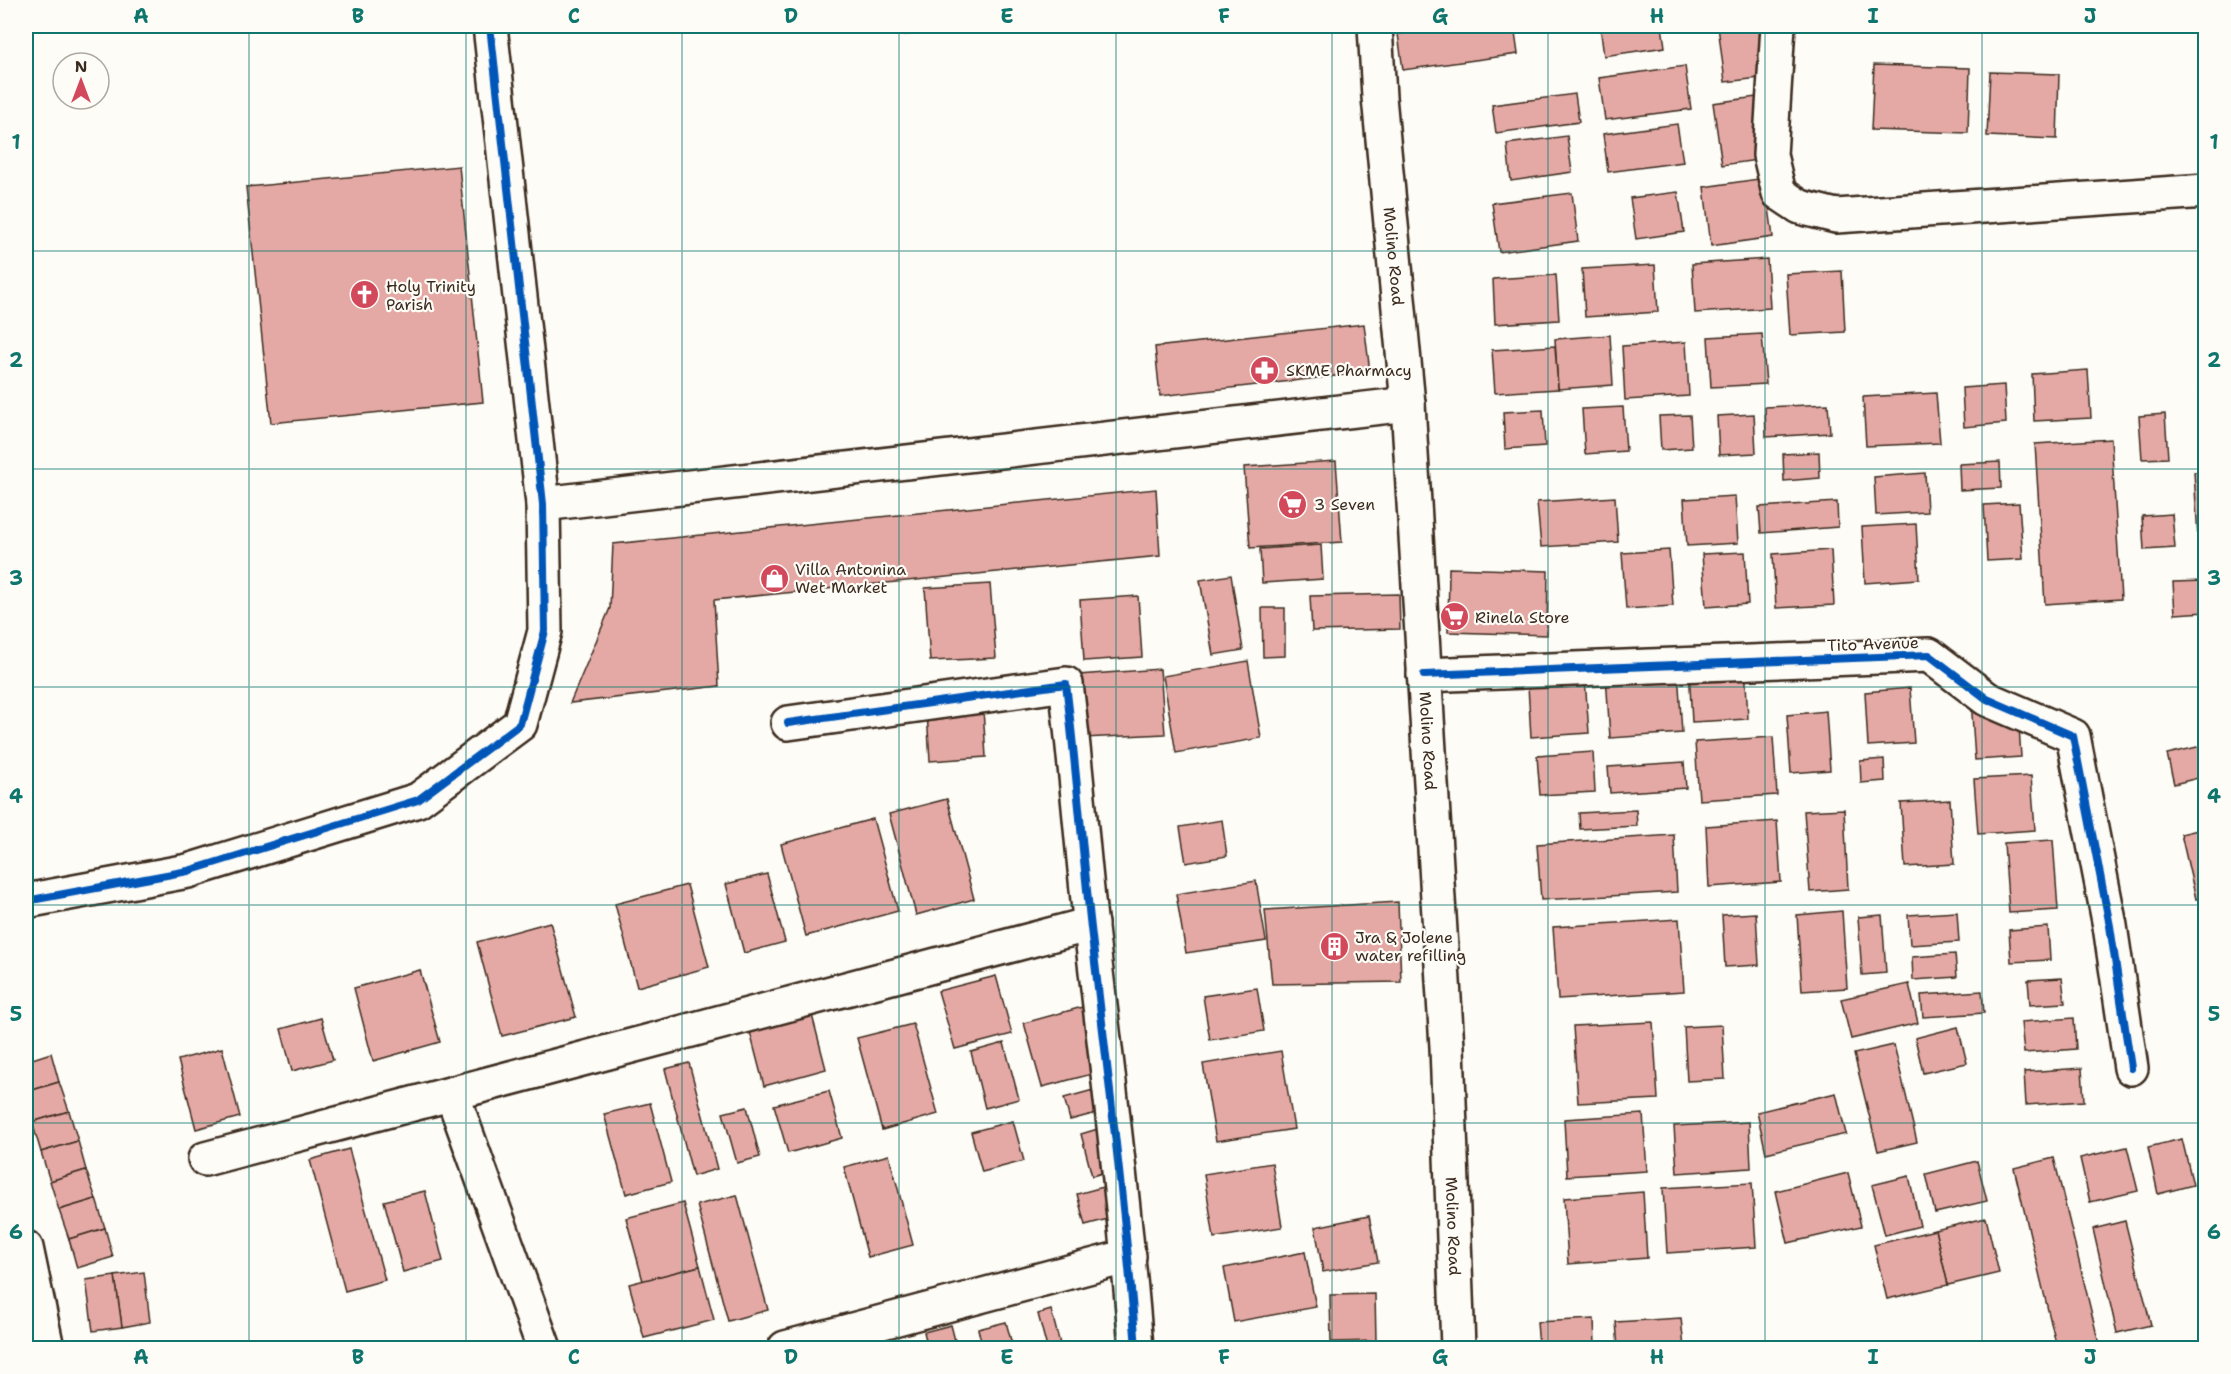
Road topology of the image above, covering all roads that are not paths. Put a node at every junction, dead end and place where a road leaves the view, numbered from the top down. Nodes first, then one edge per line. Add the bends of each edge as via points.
1 (490, 26) edge
2 (1375, 26) edge
3 (1778, 26) edge
4 (2205, 191) edge
5 (1408, 404) junction
6 (543, 504) junction
7 (1424, 675) junction
8 (788, 723) dead end
9 (26, 901) edge
10 (1091, 924) junction
11 (2131, 1068) dead end
12 (452, 1094) junction
13 (205, 1159) dead end
14 (26, 1248) edge
15 (1128, 1256) junction
16 (47, 1348) edge
17 (543, 1348) edge
18 (785, 1348) edge
19 (1136, 1348) edge
20 (1458, 1348) edge

1 - 6 street
2 - 5 street, Molino Road
3 - 4 street via 1770,155 1779,193 1800,207 1836,216
5 - 6 street
5 - 7 street, Molino Road
6 - 9 street via 545,631 520,724 418,800 188,871
7 - 11 street, Tito Avenue via 1929,655 1988,699 2073,736 2110,926
7 - 20 street, Molino Road via 1447,1047
8 - 10 street via 1066,684
10 - 12 street
10 - 15 street
12 - 13 street
12 - 17 street
14 - 16 street
15 - 18 street
15 - 19 street

